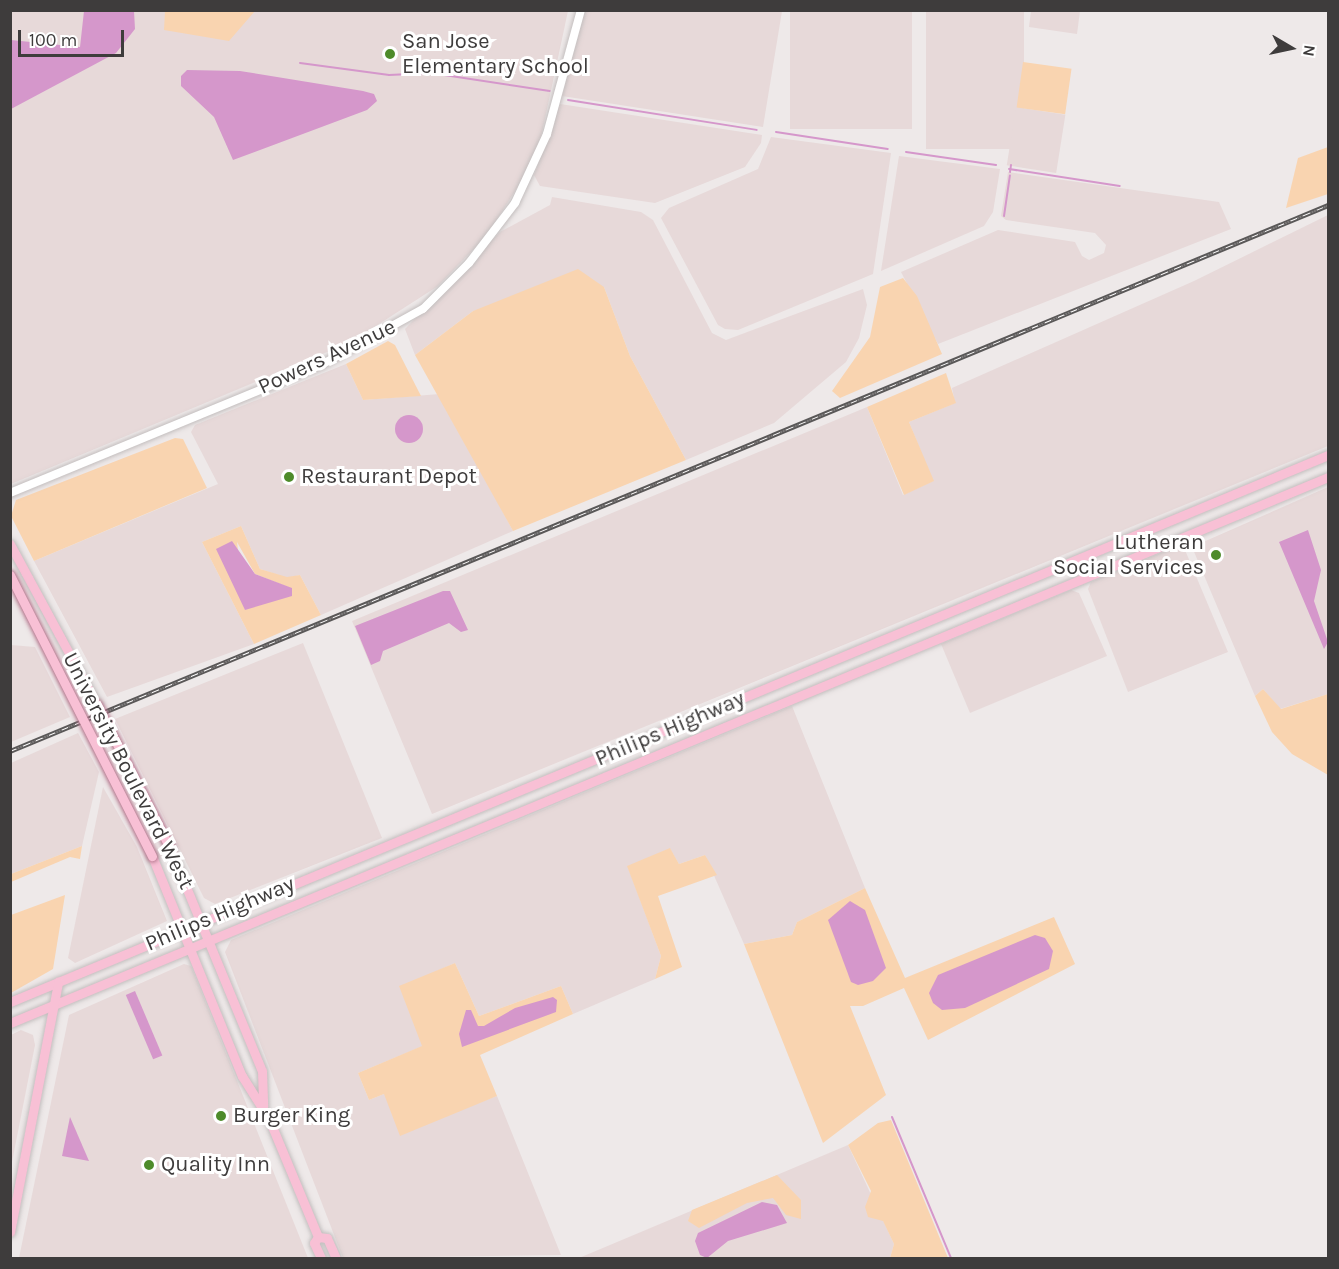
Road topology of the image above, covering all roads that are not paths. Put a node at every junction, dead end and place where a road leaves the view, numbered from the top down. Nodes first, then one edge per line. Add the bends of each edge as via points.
1 (581, 10) edge
2 (1329, 455) edge
3 (1329, 477) edge
4 (10, 493) edge
5 (10, 544) edge
6 (10, 575) edge
7 (202, 921) junction
8 (183, 930) junction
9 (210, 941) junction
10 (191, 949) junction
11 (58, 982) junction
12 (10, 1002) edge
13 (57, 1004) junction
14 (10, 1023) edge
15 (263, 1106) junction
16 (10, 1232) edge
17 (318, 1237) junction
18 (321, 1258) edge
19 (336, 1258) edge

1 - 4 street, Powers Avenue via 550,125 515,203 469,263 423,309 321,365
2 - 7 main road, Philips Highway
3 - 9 main road, Philips Highway
5 - 7 main road, University Boulevard West, bridge via 170,848
6 - 8 main road, University Boulevard West, bridge via 152,856
7 - 8 main road, Philips Highway
7 - 9 main road, University Boulevard West
8 - 10 main road, University Boulevard West
8 - 11 main road, Philips Highway
9 - 10 main road, Philips Highway
9 - 15 main road, University Boulevard West via 262,1071
10 - 13 main road, Philips Highway
10 - 15 main road, University Boulevard West via 242,1076
11 - 12 main road, Philips Highway
11 - 13 main road
13 - 14 main road, Philips Highway
13 - 16 main road
15 - 17 main road, University Boulevard West
17 - 18 main road, University Boulevard West via 314,1243
17 - 19 main road via 327,1238

